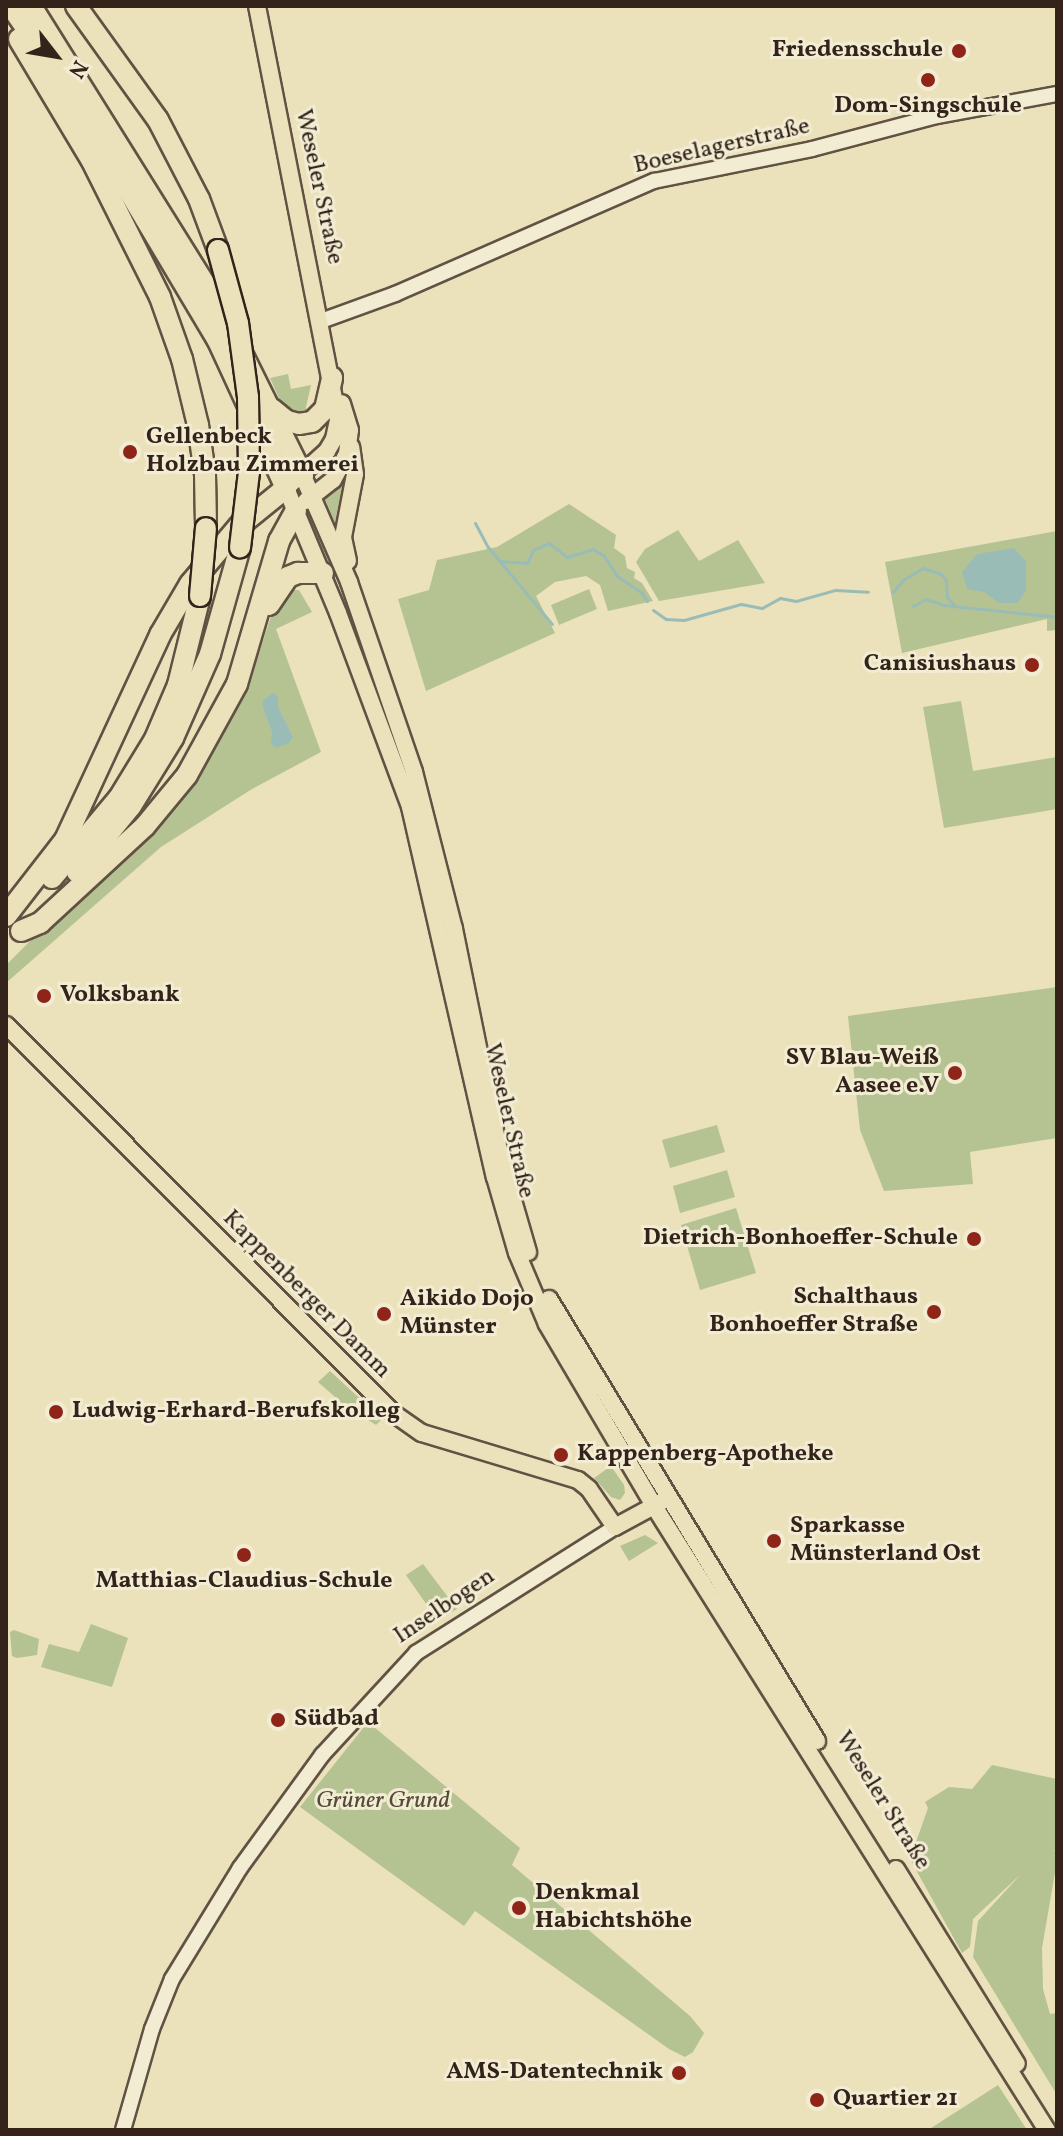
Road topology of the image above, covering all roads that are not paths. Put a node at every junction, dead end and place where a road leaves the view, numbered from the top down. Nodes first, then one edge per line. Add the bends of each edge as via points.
1 (11, 6) edge
2 (31, 6) edge
3 (76, 6) edge
4 (257, 6) edge
5 (6, 19) edge
6 (1057, 94) edge
7 (321, 321) junction
8 (332, 378) junction
9 (272, 409) junction
10 (350, 441) junction
11 (294, 482) junction
12 (312, 496) junction
13 (296, 510) junction
14 (323, 573) junction
15 (349, 582) junction
16 (253, 637) junction
17 (396, 714) junction
18 (378, 721) junction
19 (10, 930) edge
20 (6, 1025) edge
21 (661, 1502) junction
22 (615, 1527) junction
23 (1057, 2128) edge
24 (123, 2130) edge
25 (1047, 2130) edge

1 - 11 highway via 69,91 217,339
2 - 9 highway via 211,292
3 - 19 highway, bridge via 158,120 199,199 218,250 238,323 248,397 249,472 240,547 210,654 166,749 111,832
4 - 7 main road, Weseler Straße
5 - 19 highway, bridge via 146,262 182,359 199,435 206,528 200,596 178,685 138,767
6 - 7 street, Boeselagerstraße via 654,181
7 - 8 main road, Weseler Straße
8 - 9 highway via 325,409 312,422 287,421
8 - 10 main road, Weseler Straße via 348,418
8 - 11 main road, Weseler Straße via 338,420 334,439
9 - 11 highway
10 - 12 main road via 339,472
10 - 15 main road, Weseler Straße via 355,474 343,537
11 - 12 main road, Weseler Straße
11 - 13 main road, Weseler Straße
11 - 19 highway via 239,526 190,584 160,635 65,840
12 - 13 main road
12 - 15 main road, Weseler Straße
13 - 14 main road, Weseler Straße
13 - 16 highway via 279,541
14 - 16 highway via 288,577
14 - 18 main road, Weseler Straße
15 - 17 main road, Weseler Straße
16 - 19 highway via 227,708 174,794 40,923
17 - 18 main road
17 - 21 main road, Weseler Straße via 451,916 501,1159 527,1251 557,1317
18 - 21 main road, Weseler Straße via 410,807 509,1231 547,1324
20 - 22 main road, Kappenberger Damm via 393,1413 422,1433 578,1480
21 - 22 main road, Inselbogen
21 - 23 main road, Weseler Straße
21 - 25 main road, Weseler Straße
22 - 24 street, Inselbogen via 416,1653 322,1755 240,1868 167,1989

